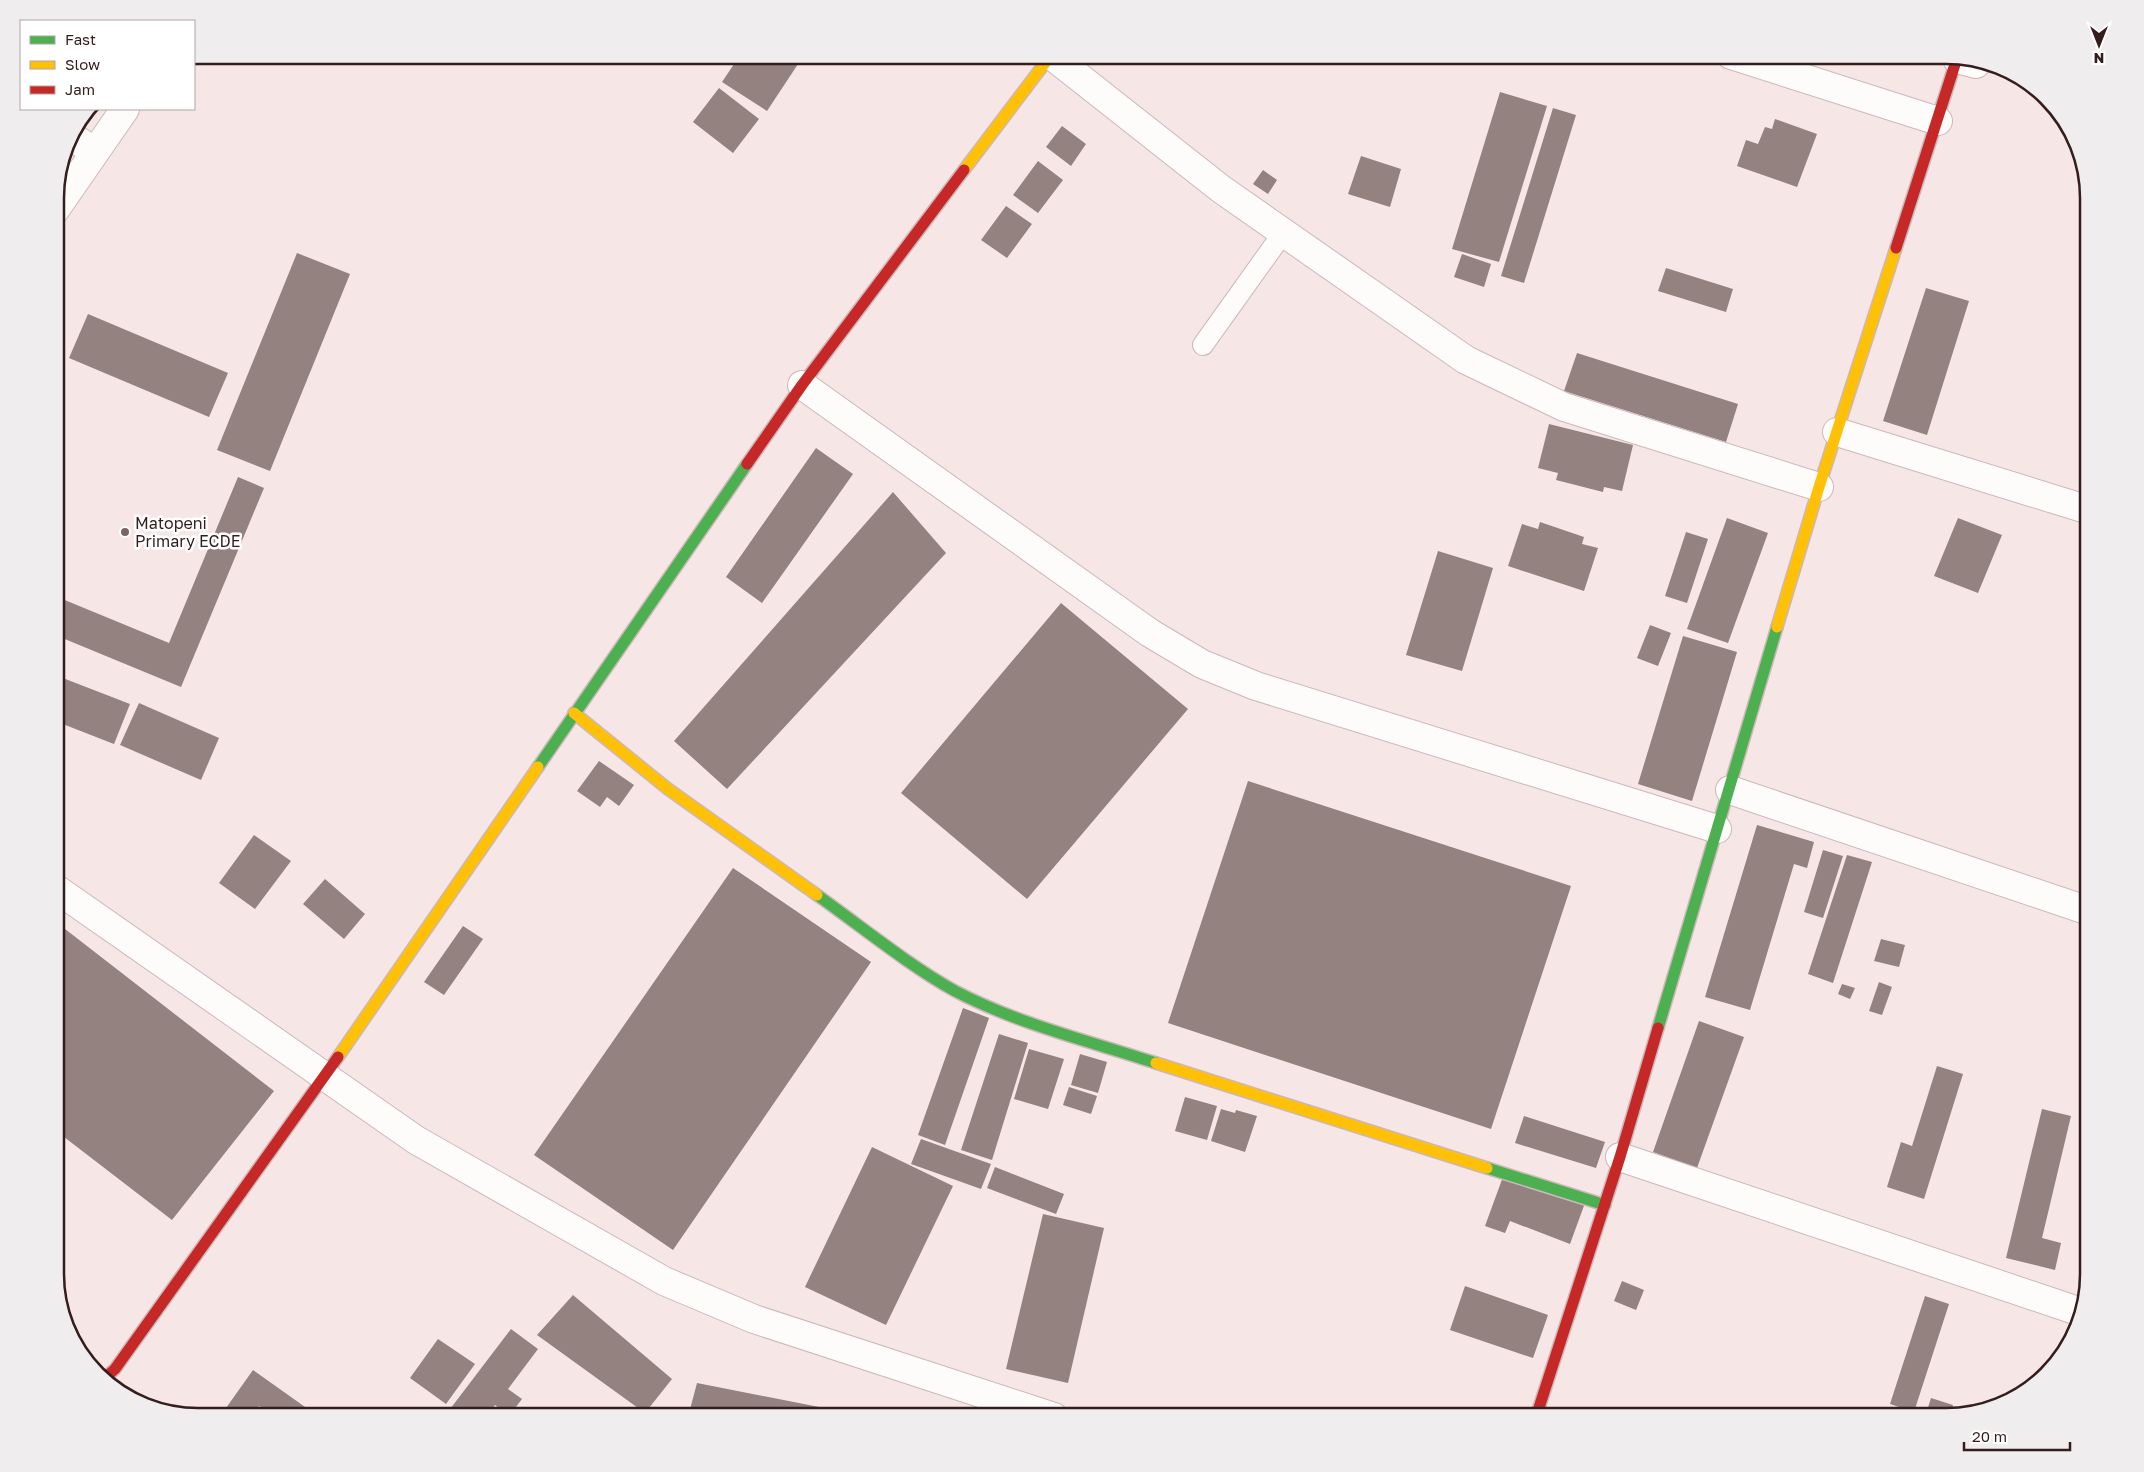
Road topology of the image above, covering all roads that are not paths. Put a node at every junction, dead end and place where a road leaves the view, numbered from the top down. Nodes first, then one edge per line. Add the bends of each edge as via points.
1 (1044, 64) edge
2 (1062, 64) edge
3 (1759, 64) edge
4 (1961, 65) edge
5 (124, 110) edge
6 (1938, 121) junction
7 (77, 140) edge
8 (95, 152) junction
9 (64, 197) edge
10 (1283, 232) junction
11 (1203, 345) dead end
12 (802, 385) junction
13 (1837, 432) junction
14 (1819, 487) junction
15 (2080, 507) edge
16 (574, 713) junction
17 (1730, 790) junction
18 (1717, 829) junction
19 (64, 894) edge
20 (2080, 908) edge
21 (324, 1077) junction
22 (1620, 1157) junction
23 (1605, 1205) junction
24 (2075, 1310) edge
25 (109, 1374) edge
26 (1026, 1408) edge
27 (1539, 1408) edge

1 - 12 street
2 - 10 street via 1221,189
3 - 6 street
4 - 6 street
5 - 8 street
6 - 13 street
7 - 8 street
8 - 9 street
10 - 11 lane
10 - 14 street via 1466,360 1556,403
12 - 16 street
12 - 18 street via 1150,633 1202,664 1256,686
13 - 14 street
13 - 15 street
14 - 17 street
16 - 21 street
16 - 23 street via 668,789 932,977 966,996 1232,1088
17 - 18 street
17 - 20 street
18 - 22 street
19 - 21 street
21 - 25 street
21 - 26 street via 416,1140 664,1281 754,1319
22 - 23 street
22 - 24 street
23 - 27 street

